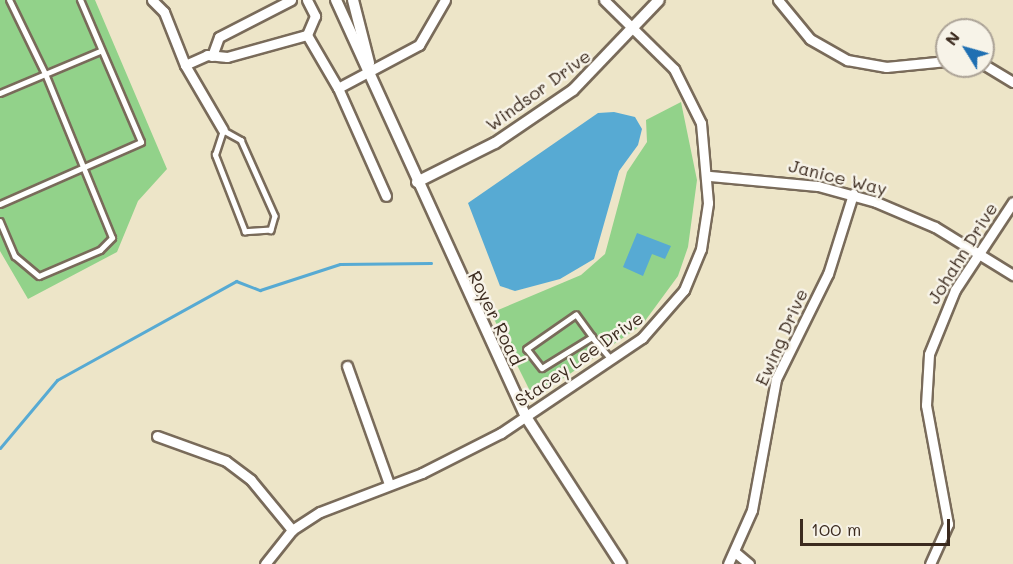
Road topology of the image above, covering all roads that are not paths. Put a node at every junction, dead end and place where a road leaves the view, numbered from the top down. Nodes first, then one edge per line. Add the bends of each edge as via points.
1 (9, 0) edge
2 (80, 0) edge
3 (152, 0) edge
4 (291, 0) edge
5 (307, 0) edge
6 (336, 0) edge
7 (353, 0) edge
8 (445, 0) edge
9 (604, 0) edge
10 (659, 0) edge
11 (778, 0) edge
12 (634, 28) junction
13 (307, 35) junction
14 (100, 51) junction
15 (212, 56) junction
16 (935, 62) edge
17 (185, 65) junction
18 (995, 71) edge
19 (371, 72) junction
20 (45, 74) junction
21 (1013, 82) edge
22 (338, 88) junction
23 (0, 93) edge
24 (223, 130) junction
25 (86, 169) junction
26 (710, 176) junction
27 (417, 183) junction
28 (853, 194) junction
29 (386, 196) dead end
30 (1013, 202) edge
31 (0, 204) edge
32 (0, 221) edge
33 (980, 253) junction
34 (1013, 275) edge
35 (592, 337) junction
36 (612, 360) junction
37 (347, 366) dead end
38 (526, 417) junction
39 (157, 436) dead end
40 (390, 484) junction
41 (292, 530) junction
42 (736, 553) junction
43 (265, 564) edge
44 (621, 564) edge
45 (728, 564) edge
46 (749, 564) edge
47 (930, 564) edge

1 - 20 lane
2 - 14 lane
3 - 17 street via 168,20
4 - 15 street via 219,37
5 - 13 street via 315,16
6 - 19 street, Royer Road
7 - 19 street, Royer Road
8 - 19 street via 419,45
9 - 12 street, Stacey Lee Drive
10 - 12 street, Windsor Drive
11 - 16 street via 810,39 847,60 886,67
12 - 26 street, Stacey Lee Drive via 658,50 689,94 702,123
12 - 27 street, Windsor Drive via 597,70 540,114
13 - 15 street
13 - 22 street
14 - 20 lane
14 - 25 lane via 141,142
15 - 17 street
17 - 24 street
18 - 21 street
19 - 22 street
19 - 27 street, Royer Road
20 - 23 lane
20 - 25 lane
22 - 29 street
24 - 24 lane via 215,155 245,232 271,230 275,216 241,140
25 - 31 lane
25 - 32 lane via 111,226 112,238 100,250 39,276 15,256
26 - 28 street, Janice Way via 777,180
26 - 36 street, Stacey Lee Drive via 701,249 684,290 658,324
27 - 38 street, Royer Road
28 - 33 street, Janice Way via 913,216
28 - 42 street, Ewing Drive via 830,268 776,378 756,496
30 - 33 street, Johahn Drive
33 - 34 street, Janice Way
33 - 47 street, Johahn Drive via 941,315 929,354 926,405 948,524
35 - 35 lane via 542,368 527,349 576,315
35 - 36 lane
36 - 38 street, Stacey Lee Drive
37 - 40 street
38 - 40 street, Stacey Lee Drive via 467,453
38 - 44 street, Royer Road
39 - 41 street via 226,461 251,480
40 - 41 street, Stacey Lee Drive via 335,504
41 - 43 street, Stacey Lee Drive
42 - 45 street, Ewing Drive
42 - 46 street

